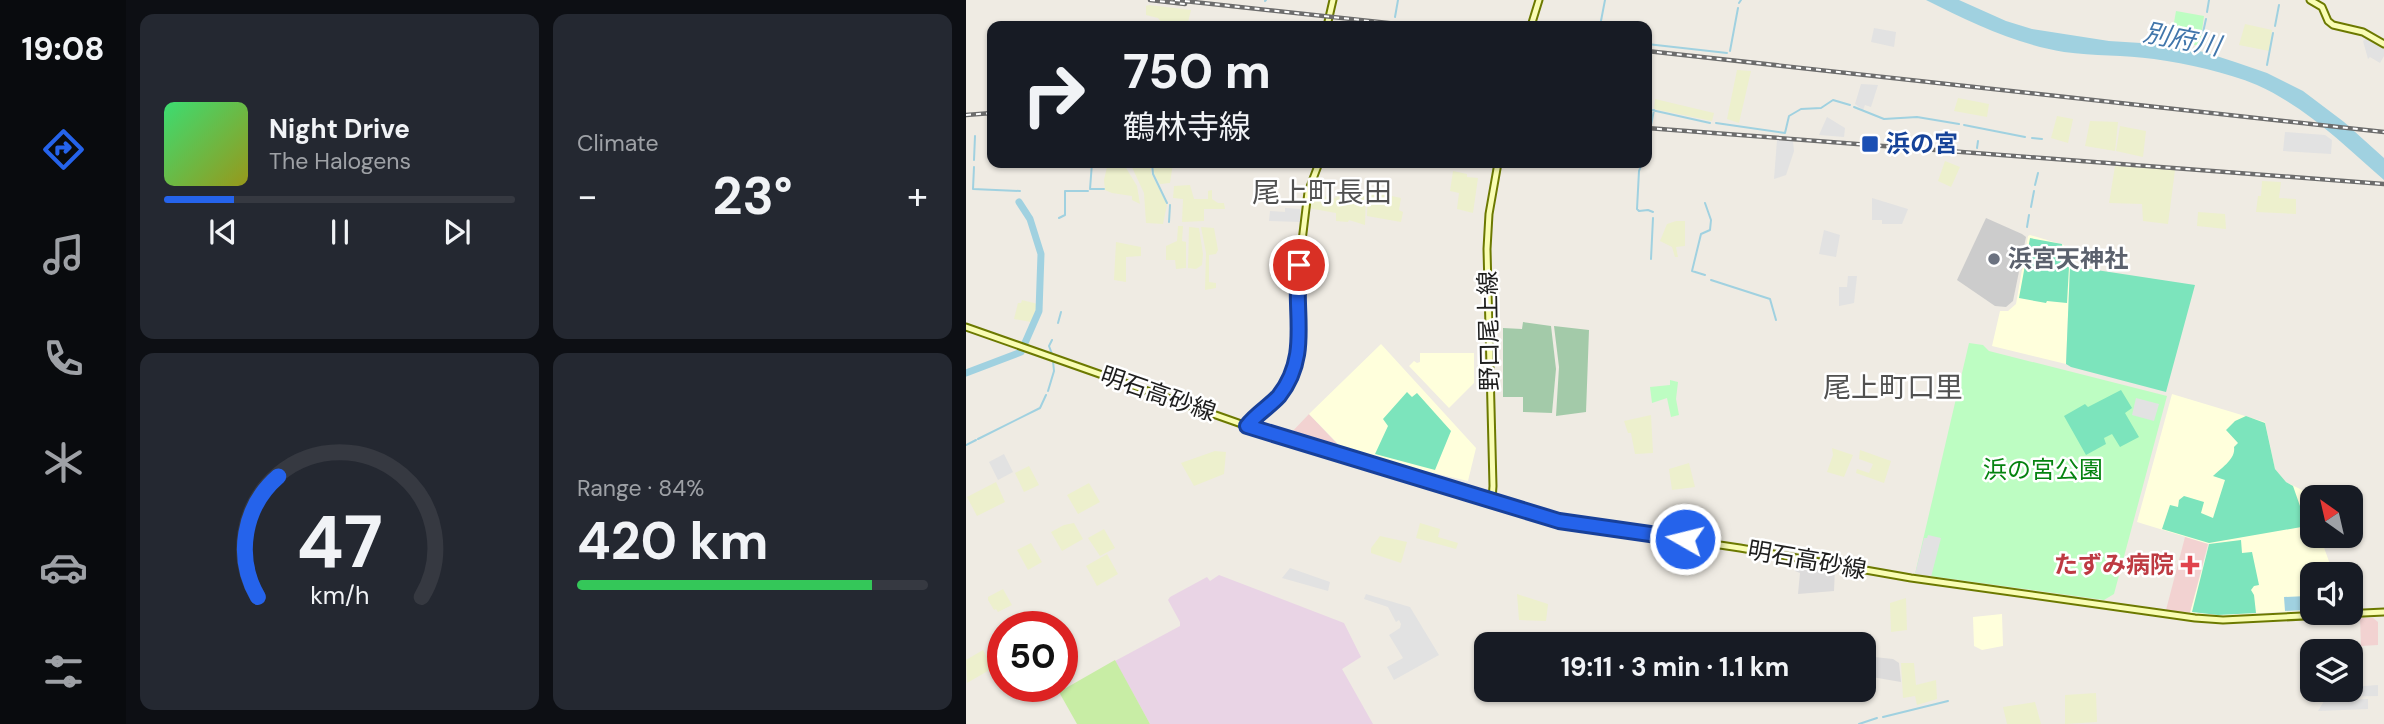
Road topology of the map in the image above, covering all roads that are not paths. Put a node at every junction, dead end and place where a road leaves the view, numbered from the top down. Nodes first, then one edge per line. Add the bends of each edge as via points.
1 (1333, 0) edge
2 (1539, 0) edge
3 (2310, 0) edge
4 (1328, 21) edge
5 (1533, 21) edge
6 (2384, 44) edge
7 (1317, 168) edge
8 (1497, 168) edge
9 (966, 327) edge
10 (1247, 426) junction
11 (1492, 500) junction
12 (2384, 612) edge

1 - 4 main road
2 - 5 main road
3 - 6 main road via 2322,7 2333,24 2363,32
7 - 10 main road via 1308,192 1297,282 1298,355 1278,397
8 - 11 main road, 野口尾上線 via 1487,249
9 - 10 main road, 明石高砂線
10 - 11 main road, 明石高砂線
11 - 12 main road, 明石高砂線 via 1574,524 2162,614 2223,620

